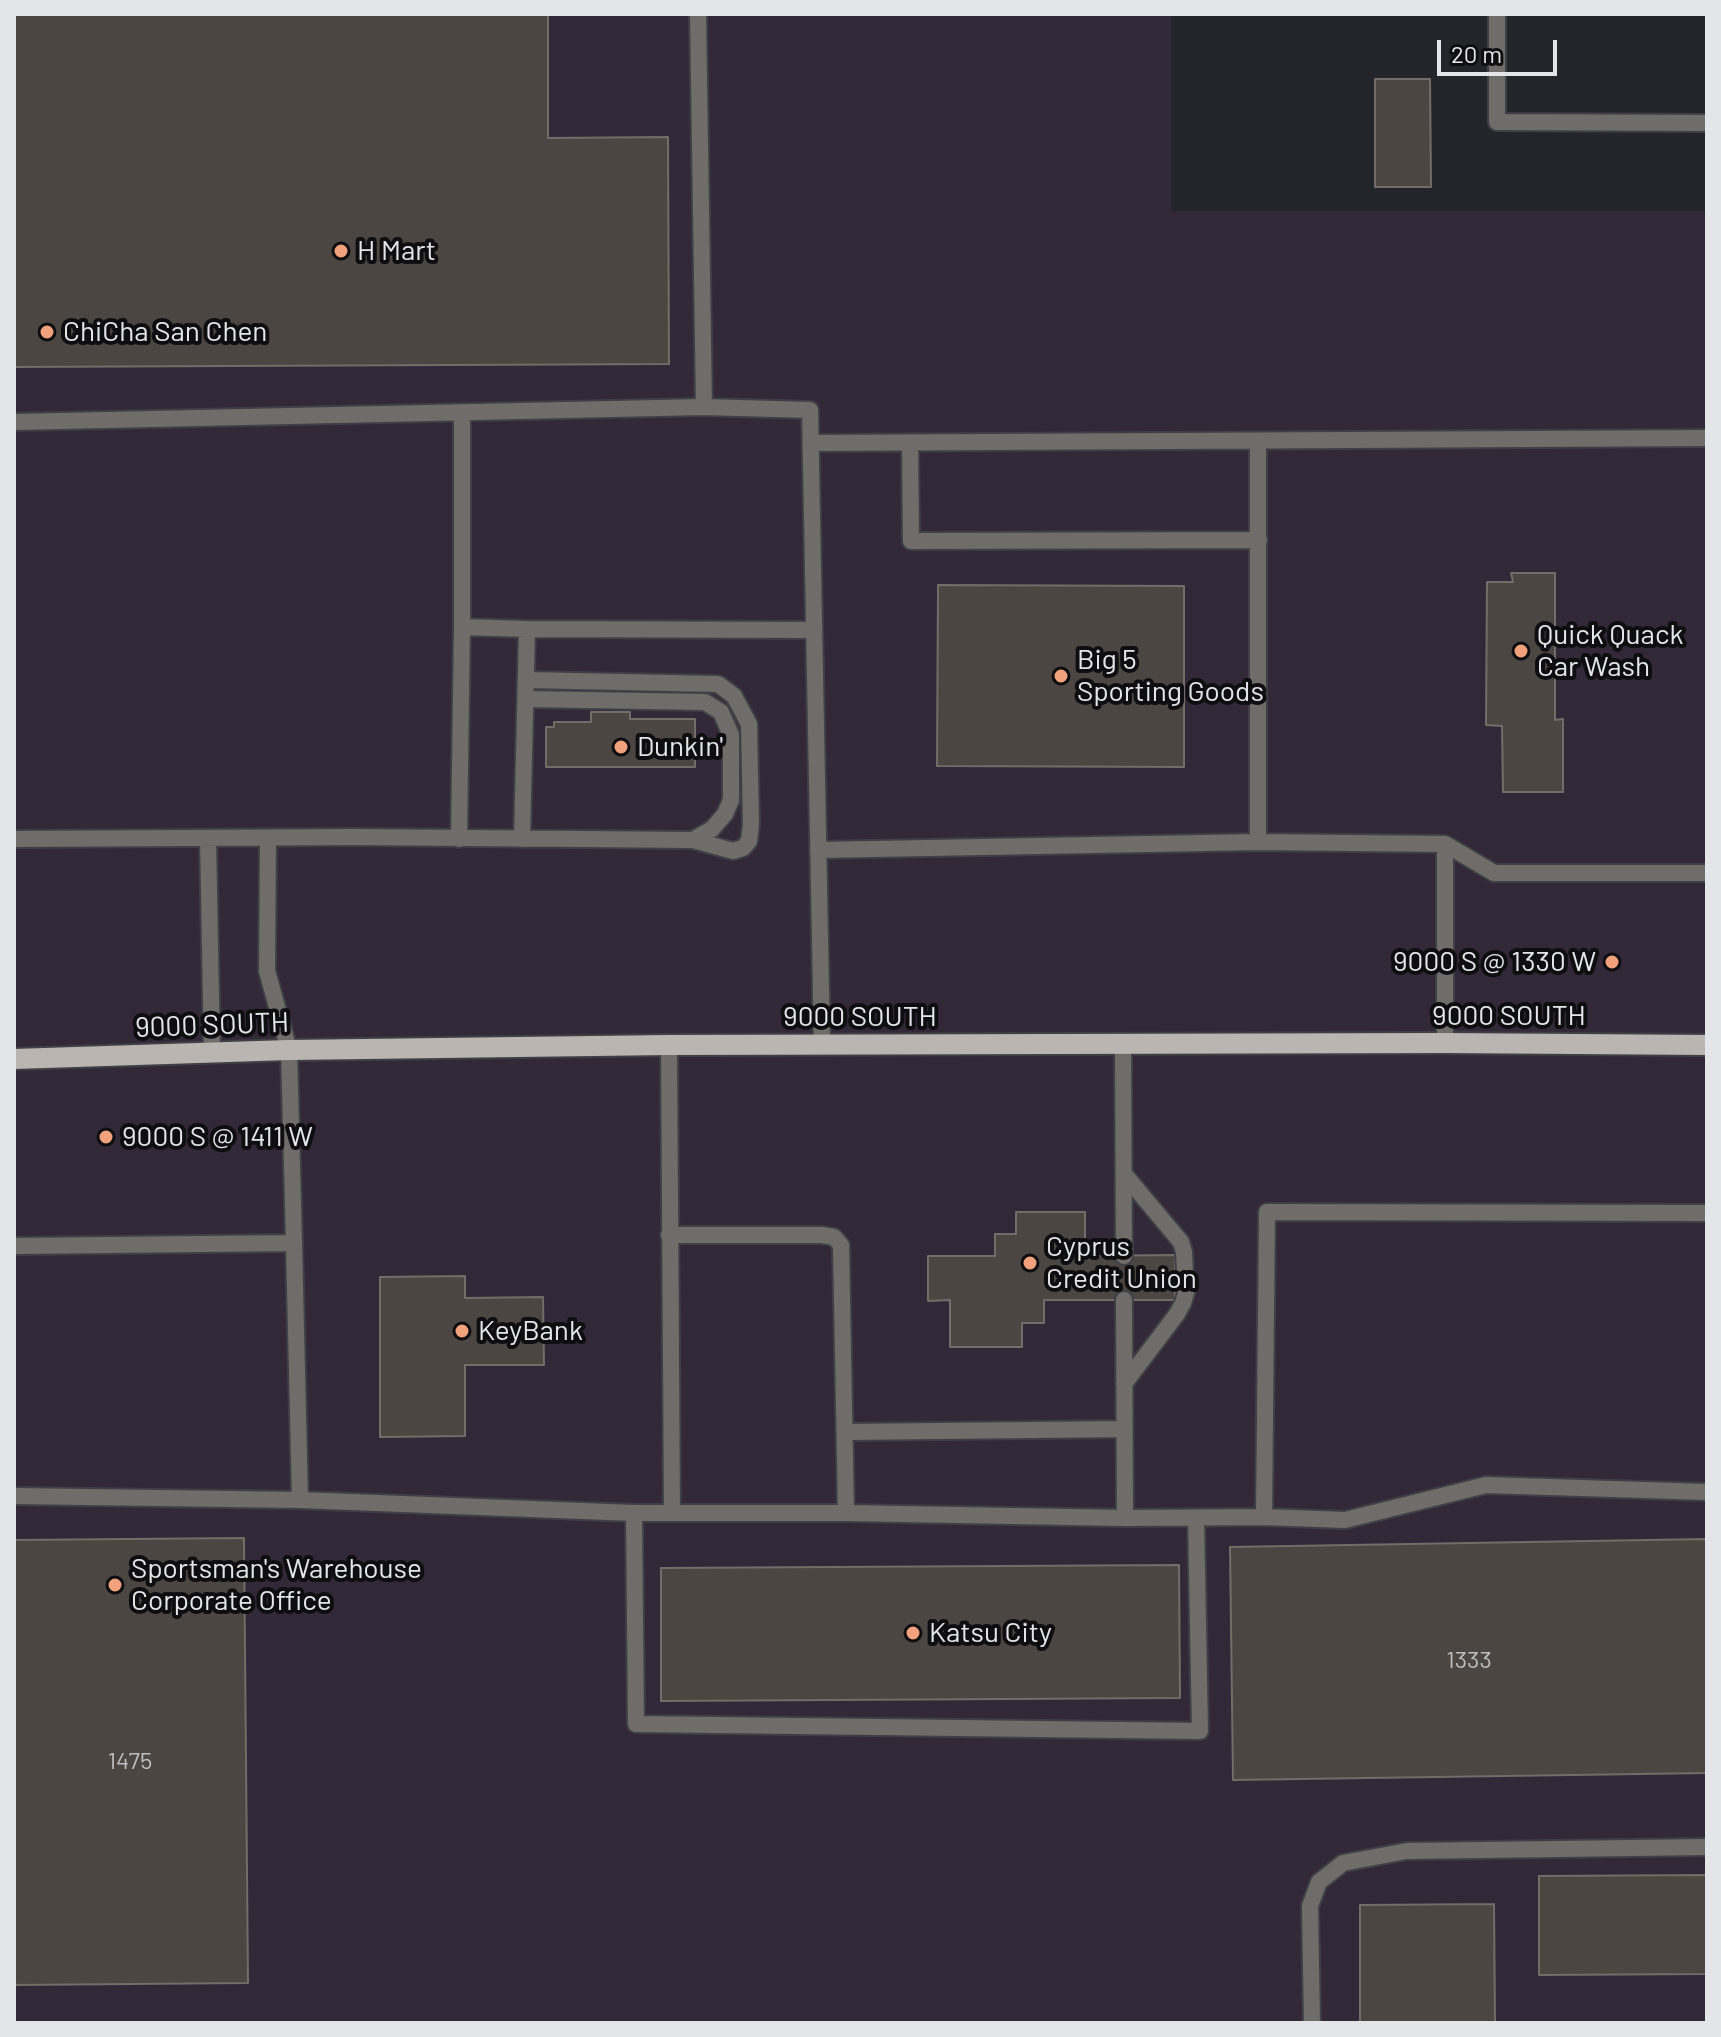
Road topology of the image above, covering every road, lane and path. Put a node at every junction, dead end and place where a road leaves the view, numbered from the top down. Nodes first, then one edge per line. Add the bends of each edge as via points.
1 (698, 14) edge
2 (1497, 14) edge
3 (1707, 123) edge
4 (704, 407) junction
5 (462, 413) junction
6 (14, 422) edge
7 (1707, 438) edge
8 (1258, 441) junction
9 (811, 443) junction
10 (910, 443) junction
11 (1259, 540) junction
12 (462, 627) junction
13 (527, 629) junction
14 (814, 630) junction
15 (526, 680) junction
16 (526, 699) junction
17 (208, 838) junction
18 (268, 838) junction
19 (14, 839) edge
20 (459, 839) junction
21 (522, 839) junction
22 (693, 840) junction
23 (1258, 842) junction
24 (1445, 844) junction
25 (818, 850) junction
26 (1707, 873) edge
27 (1445, 1043) junction
28 (669, 1045) junction
29 (822, 1045) junction
30 (1123, 1045) junction
31 (1707, 1045) edge
32 (289, 1050) junction
33 (212, 1053) junction
34 (14, 1059) edge
35 (1124, 1174) junction
36 (1707, 1213) edge
37 (669, 1235) junction
38 (294, 1243) junction
39 (14, 1246) edge
40 (1124, 1256) dead end
41 (1124, 1300) dead end
42 (1124, 1384) junction
43 (1124, 1429) junction
44 (845, 1432) junction
45 (1707, 1492) edge
46 (14, 1496) edge
47 (300, 1500) junction
48 (634, 1513) junction
49 (672, 1513) junction
50 (846, 1513) junction
51 (1264, 1517) junction
52 (1125, 1518) junction
53 (1196, 1518) junction
54 (1707, 1847) edge
55 (1312, 2023) edge

1 - 4 lane
2 - 3 lane via 1497,122
4 - 5 lane
4 - 9 lane via 810,410
5 - 6 lane
5 - 12 lane
7 - 8 lane
8 - 10 lane
8 - 11 lane
9 - 10 lane
9 - 14 lane
10 - 11 lane via 911,541
11 - 23 lane
12 - 13 lane
12 - 20 lane
13 - 14 lane
13 - 15 lane
14 - 25 lane
15 - 16 lane
15 - 22 lane via 718,684 734,696 749,724 749,841 733,851
16 - 21 lane
16 - 22 lane via 705,702 721,712 731,735 731,800 712,829
17 - 18 lane
17 - 19 lane
17 - 33 lane
18 - 20 lane
18 - 32 lane via 267,971
20 - 21 lane
21 - 22 lane
23 - 24 lane
23 - 25 lane
24 - 26 lane via 1494,873
24 - 27 lane
25 - 29 lane
27 - 30 main road, 9000 SOUTH
27 - 31 main road, 9000 SOUTH
28 - 29 main road, 9000 SOUTH
28 - 32 main road, 9000 SOUTH
28 - 37 lane
29 - 30 main road, 9000 SOUTH
30 - 35 lane
32 - 33 main road, 9000 SOUTH
32 - 38 lane
33 - 34 main road, 9000 SOUTH
35 - 40 lane
35 - 42 lane via 1181,1242 1186,1293 1177,1314
36 - 51 lane via 1267,1212
37 - 44 lane via 834,1237 841,1245
37 - 49 lane
38 - 39 lane
38 - 47 lane
41 - 42 lane
42 - 43 lane
43 - 44 lane
43 - 52 lane
44 - 50 lane
45 - 51 lane via 1486,1485 1345,1520
46 - 47 lane
47 - 48 lane
48 - 49 lane
48 - 53 lane via 636,1724 1200,1731
49 - 50 lane
50 - 52 lane
51 - 53 lane
52 - 53 lane
54 - 55 lane via 1407,1851 1343,1863 1319,1882 1310,1906

